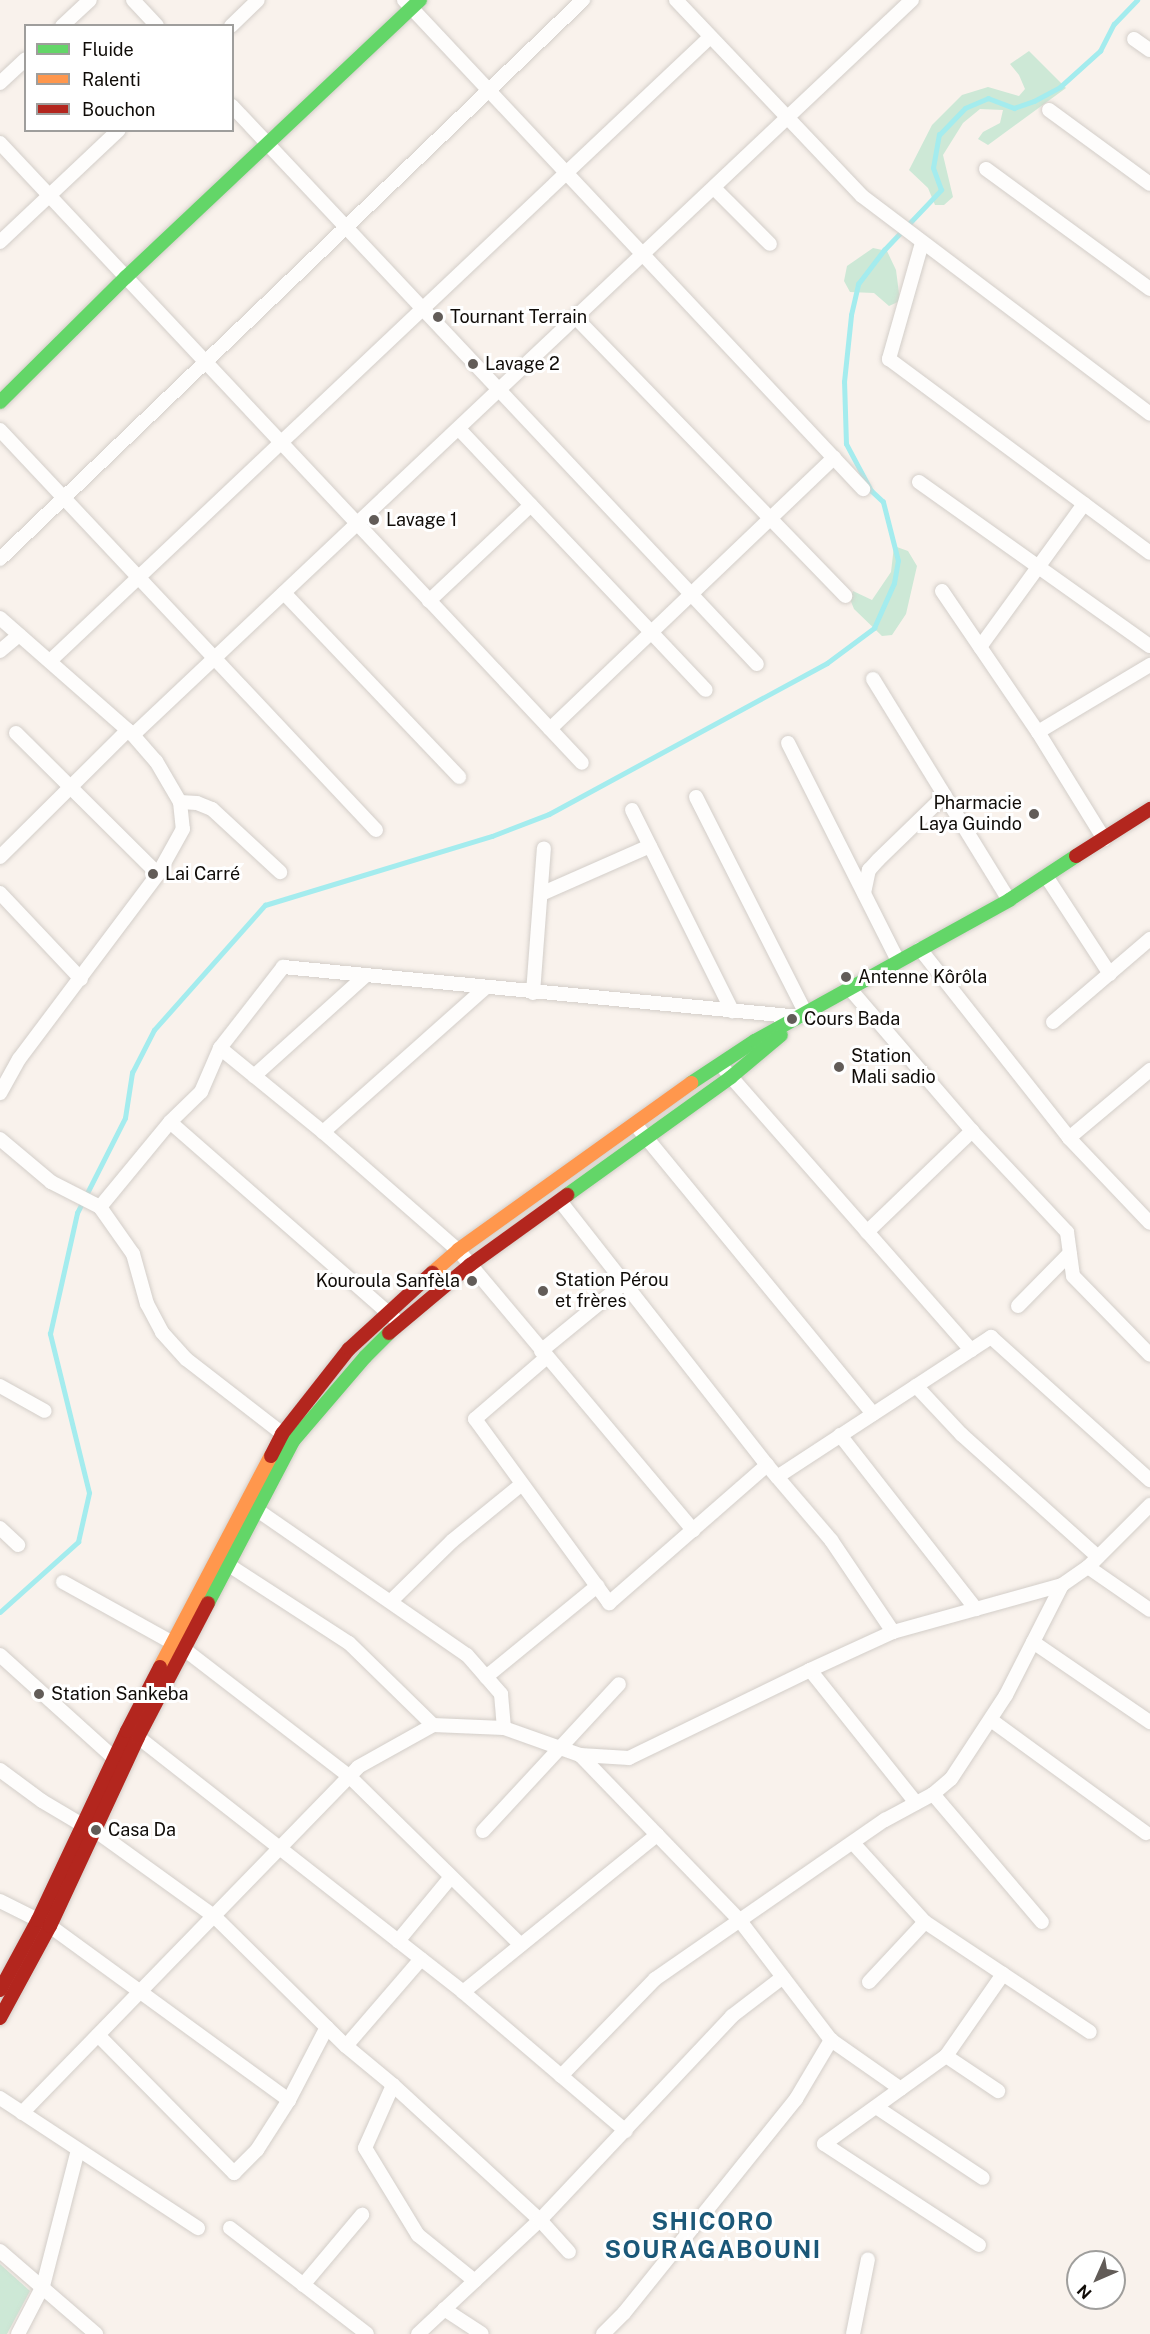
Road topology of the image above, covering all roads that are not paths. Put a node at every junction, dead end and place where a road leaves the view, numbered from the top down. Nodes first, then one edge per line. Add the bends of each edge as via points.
1 (90, 0) edge
2 (134, 0) edge
3 (258, 0) edge
4 (583, 0) edge
5 (676, 0) edge
6 (912, 0) edge
7 (412, 3) edge
8 (64, 24) edge
9 (155, 24) edge
10 (233, 24) edge
11 (710, 37) junction
12 (1134, 39) dead end
13 (1150, 50) edge
14 (24, 61) edge
15 (0, 83) edge
16 (489, 91) junction
17 (234, 108) edge
18 (1049, 110) dead end
19 (788, 118) junction
20 (117, 132) edge
21 (0, 143) edge
22 (268, 143) junction
23 (986, 169) dead end
24 (567, 173) junction
25 (1150, 183) edge
26 (714, 188) junction
27 (49, 196) junction
28 (348, 228) junction
29 (0, 242) edge
30 (922, 243) junction
31 (770, 244) dead end
32 (643, 255) junction
33 (126, 277) junction
34 (1150, 289) edge
35 (423, 309) junction
36 (576, 318) junction
37 (206, 363) junction
38 (500, 390) junction
39 (0, 402) edge
40 (1150, 414) edge
41 (459, 429) junction
42 (0, 430) edge
43 (281, 443) junction
44 (834, 458) junction
45 (918, 482) dead end
46 (863, 489) dead end
47 (63, 498) junction
48 (1084, 504) junction
49 (531, 505) junction
50 (770, 519) junction
51 (357, 525) junction
52 (1150, 553) edge
53 (0, 559) edge
54 (1039, 566) junction
55 (139, 577) junction
56 (942, 591) dead end
57 (284, 593) junction
58 (691, 594) junction
59 (844, 596) dead end
60 (429, 601) junction
61 (0, 618) edge
62 (652, 632) junction
63 (19, 635) junction
64 (1150, 646) edge
65 (980, 647) junction
66 (0, 651) edge
67 (215, 658) junction
68 (50, 661) junction
69 (757, 664) dead end
70 (1150, 665) edge
71 (873, 679) dead end
72 (706, 690) dead end
73 (550, 729) junction
74 (130, 732) junction
75 (1038, 732) junction
76 (16, 733) dead end
77 (788, 743) dead end
78 (582, 763) dead end
79 (459, 777) dead end
80 (71, 787) junction
81 (945, 795) junction
82 (696, 797) dead end
83 (180, 802) junction
84 (1150, 809) edge
85 (632, 810) dead end
86 (376, 830) dead end
87 (1104, 838) junction
88 (650, 846) junction
89 (544, 848) dead end
90 (0, 857) edge
91 (280, 872) dead end
92 (158, 874) junction
93 (1046, 876) junction
94 (0, 892) edge
95 (864, 893) junction
96 (541, 894) junction
97 (1009, 900) junction
98 (1150, 939) edge
99 (920, 949) junction
100 (898, 961) junction
101 (1110, 974) junction
102 (365, 976) junction
103 (81, 979) junction
104 (484, 989) junction
105 (850, 989) junction
106 (534, 993) junction
107 (732, 1011) junction
108 (803, 1016) junction
109 (1053, 1022) dead end
110 (220, 1048) junction
111 (720, 1063) junction
112 (1150, 1072) edge
113 (254, 1076) junction
114 (731, 1077) junction
115 (0, 1093) edge
116 (170, 1122) junction
117 (635, 1124) junction
118 (972, 1131) junction
119 (323, 1132) junction
120 (1069, 1137) junction
121 (646, 1138) junction
122 (0, 1139) edge
123 (560, 1201) junction
124 (99, 1206) junction
125 (1150, 1223) edge
126 (867, 1232) junction
127 (458, 1251) junction
128 (1070, 1253) junction
129 (470, 1265) junction
130 (624, 1283) junction
131 (1018, 1306) dead end
132 (387, 1312) junction
133 (400, 1323) junction
134 (971, 1350) junction
135 (544, 1354) junction
136 (1150, 1354) edge
137 (0, 1386) edge
138 (916, 1386) junction
139 (45, 1411) dead end
140 (873, 1414) junction
141 (840, 1435) junction
142 (287, 1438) junction
143 (767, 1465) junction
144 (777, 1477) junction
145 (1150, 1480) edge
146 (522, 1484) junction
147 (251, 1505) junction
148 (1150, 1505) edge
149 (0, 1528) edge
150 (693, 1530) junction
151 (18, 1545) dead end
152 (222, 1560) junction
153 (1093, 1562) junction
154 (63, 1582) dead end
155 (1062, 1585) junction
156 (597, 1586) junction
157 (391, 1601) junction
158 (976, 1609) junction
159 (1150, 1610) edge
160 (893, 1632) junction
161 (1034, 1642) junction
162 (178, 1646) junction
163 (0, 1654) edge
164 (810, 1670) junction
165 (486, 1677) junction
166 (619, 1684) dead end
167 (991, 1720) junction
168 (1150, 1722) edge
169 (433, 1725) junction
170 (504, 1728) junction
171 (138, 1737) junction
172 (559, 1748) junction
173 (580, 1755) junction
174 (114, 1758) junction
175 (0, 1770) edge
176 (349, 1776) junction
177 (933, 1794) junction
178 (916, 1803) junction
179 (90, 1828) junction
180 (483, 1831) dead end
181 (1146, 1833) dead end
182 (657, 1835) junction
183 (853, 1843) junction
184 (279, 1848) junction
185 (451, 1876) junction
186 (0, 1901) edge
187 (214, 1916) junction
188 (741, 1922) junction
189 (1042, 1922) dead end
190 (44, 1923) junction
191 (925, 1923) junction
192 (398, 1941) junction
193 (521, 1945) junction
194 (421, 1959) junction
195 (1003, 1974) junction
196 (783, 1977) junction
197 (869, 1982) dead end
198 (0, 1990) edge
199 (141, 1990) junction
200 (463, 1992) junction
201 (0, 2018) edge
202 (327, 2027) junction
203 (1090, 2032) dead end
204 (98, 2035) junction
205 (831, 2040) junction
206 (346, 2046) junction
207 (946, 2056) junction
208 (561, 2076) junction
209 (393, 2085) junction
210 (901, 2089) junction
211 (998, 2091) dead end
212 (0, 2098) edge
213 (288, 2100) junction
214 (876, 2107) junction
215 (22, 2113) junction
216 (626, 2130) junction
217 (78, 2150) junction
218 (983, 2178) dead end
219 (362, 2215) dead end
220 (540, 2220) junction
221 (198, 2228) dead end
222 (230, 2228) dead end
223 (980, 2245) dead end
224 (0, 2251) edge
225 (568, 2252) dead end
226 (868, 2259) dead end
227 (475, 2281) junction
228 (303, 2284) junction
229 (43, 2286) junction
230 (444, 2309) junction
231 (18, 2334) edge
232 (96, 2334) edge
233 (367, 2334) edge
234 (418, 2334) edge
235 (482, 2334) edge
236 (603, 2334) edge
237 (853, 2334) edge

1 - 8 street
2 - 9 street
3 - 10 street
4 - 16 street
5 - 11 street
6 - 19 street
7 - 16 street
7 - 22 main road
11 - 19 street
11 - 24 street
12 - 13 street
14 - 15 street
16 - 24 street
16 - 28 street
17 - 22 street
18 - 25 street
19 - 26 street
19 - 30 street via 862,196
20 - 27 street
21 - 27 street
22 - 28 street
22 - 33 main road
23 - 34 street
24 - 32 street
24 - 35 street
26 - 31 street
26 - 32 street
27 - 29 street
27 - 33 street
28 - 35 street
28 - 37 street
30 - 40 street
30 - 48 street via 889,359
32 - 36 street
32 - 44 street
33 - 37 street
33 - 39 main road
35 - 38 street
35 - 43 street
36 - 38 street
36 - 50 street
37 - 43 street
37 - 47 street
38 - 41 street
38 - 58 street
41 - 49 street
41 - 51 street
42 - 47 street
43 - 51 street
43 - 55 street
44 - 46 street
44 - 50 street
45 - 54 street
47 - 53 street
47 - 55 street
48 - 52 street
48 - 54 street
49 - 60 street
49 - 62 street
50 - 58 street
50 - 59 street
51 - 57 street
51 - 60 street
54 - 64 street
54 - 65 street
55 - 67 street
55 - 68 street
56 - 65 street
57 - 67 street
57 - 79 street
58 - 62 street
58 - 69 street
60 - 73 street
61 - 63 street
62 - 72 street
62 - 73 street
63 - 66 street
63 - 68 street
65 - 75 street
67 - 74 street
67 - 86 street
68 - 74 street
70 - 75 street
71 - 81 street
73 - 78 street
74 - 80 street
74 - 83 street via 156,761
75 - 87 street
76 - 80 street
77 - 95 street
80 - 90 street
80 - 92 street
81 - 95 street via 869,870
81 - 97 street
82 - 108 street
83 - 91 street via 212,809
83 - 92 street via 183,829
84 - 87 main road
85 - 88 street
87 - 93 main road
88 - 96 street
88 - 107 street
89 - 96 street
92 - 103 street
93 - 97 main road
93 - 101 street
94 - 103 street
95 - 100 street
96 - 106 street
97 - 99 main road
98 - 101 street
99 - 100 main road
99 - 120 street
100 - 105 main road
101 - 109 street
102 - 104 street
102 - 110 street via 283,967
102 - 113 street
103 - 115 street via 19,1059
104 - 106 street
104 - 119 street
105 - 108 main road
105 - 118 street
106 - 107 street
107 - 108 street
108 - 111 main road
108 - 114 main road
110 - 113 street
110 - 116 street via 201,1092
111 - 114 street
111 - 117 main road
112 - 120 street
113 - 119 street
114 - 121 main road
114 - 126 street
116 - 124 street
116 - 132 street
117 - 121 street
117 - 127 main road
118 - 126 street
118 - 128 street via 1067,1232
119 - 127 street
120 - 125 street
121 - 123 main road
121 - 140 street
122 - 124 street via 51,1182
123 - 129 main road
123 - 130 street
124 - 142 street via 133,1254 147,1304 162,1332 186,1359
126 - 134 street
127 - 129 street
127 - 132 main road
128 - 131 street
128 - 136 street via 1073,1276
129 - 133 main road
129 - 135 street
130 - 135 street
130 - 143 street
132 - 133 street
132 - 142 main road via 349,1349
133 - 142 main road
134 - 138 street
134 - 145 street via 991,1337
135 - 146 street via 475,1419
135 - 150 street
137 - 139 street
138 - 140 street
138 - 153 street
140 - 141 street
141 - 144 street
141 - 158 street
142 - 147 main road
143 - 144 street
143 - 150 street
144 - 160 street via 831,1540
146 - 156 street
146 - 157 street via 452,1541
147 - 152 main road
147 - 157 street
148 - 153 street
149 - 151 street
150 - 156 street via 609,1603
152 - 162 main road
152 - 169 street via 349,1643
153 - 155 street
153 - 159 street
154 - 162 street
155 - 158 street
155 - 161 street
156 - 165 street
157 - 165 street via 467,1655
158 - 160 street
160 - 164 street
161 - 167 street
161 - 168 street
162 - 171 main road
162 - 174 main road
162 - 176 street
163 - 174 street
164 - 173 street via 629,1758
164 - 178 street
165 - 170 street via 501,1694
166 - 172 street
167 - 177 street via 951,1779
167 - 181 street
169 - 170 street
169 - 176 street via 358,1767
170 - 172 street
171 - 179 main road
171 - 184 street
172 - 173 street
172 - 180 street
173 - 182 street
174 - 179 main road
175 - 179 street via 42,1801
176 - 184 street
176 - 185 street
177 - 178 street
177 - 189 street
178 - 183 street
179 - 187 street
179 - 190 main road
182 - 188 street
182 - 193 street
183 - 188 street
183 - 191 street
184 - 187 street
184 - 192 street
185 - 192 street
185 - 193 street
186 - 190 street
187 - 199 street
187 - 202 street
188 - 196 street
188 - 208 street via 655,1979
190 - 198 main road
190 - 199 street
190 - 201 main road
191 - 195 street
191 - 197 street
192 - 194 street
193 - 200 street
194 - 200 street
194 - 206 street
195 - 203 street
195 - 207 street
196 - 205 street
196 - 216 street via 732,2016
199 - 204 street
199 - 213 street
200 - 208 street
202 - 206 street
202 - 213 street
204 - 213 street via 234,2173 257,2150
204 - 215 street
205 - 210 street
205 - 236 street via 796,2099
206 - 209 street
207 - 210 street
207 - 211 street
208 - 216 street
209 - 220 street
209 - 227 street via 365,2148 418,2235
210 - 214 street
212 - 215 street
214 - 218 street
214 - 223 street via 824,2144
215 - 217 street
216 - 220 street
217 - 221 street
217 - 229 street
219 - 228 street
220 - 225 street
220 - 227 street
222 - 228 street
224 - 229 street
226 - 237 street
227 - 230 street
228 - 233 street
229 - 231 street
229 - 232 street
230 - 234 street
230 - 235 street

